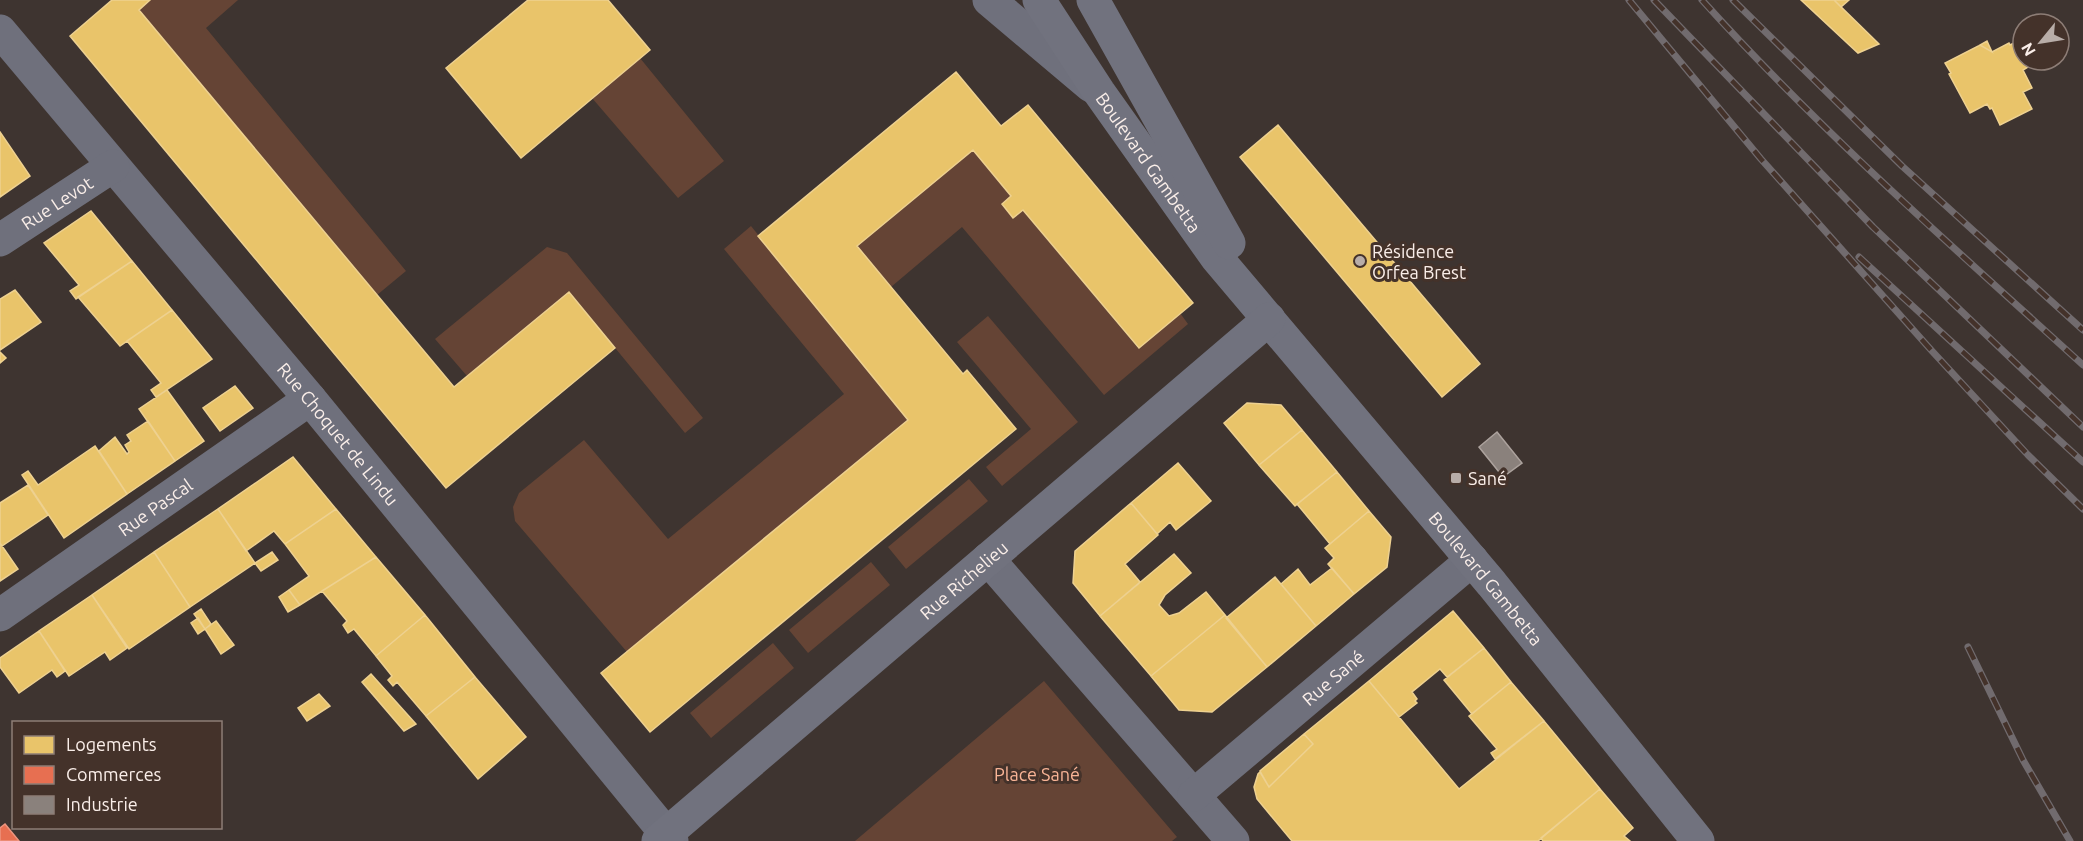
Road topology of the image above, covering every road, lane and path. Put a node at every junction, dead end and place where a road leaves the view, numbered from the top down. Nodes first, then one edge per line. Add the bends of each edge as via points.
1 (989, 0) edge
2 (1039, 0) edge
3 (1093, 0) edge
4 (0, 31) edge
5 (1099, 92) junction
6 (112, 166) junction
7 (0, 240) edge
8 (1269, 320) junction
9 (310, 399) junction
10 (988, 560) junction
11 (1472, 560) junction
12 (0, 615) edge
13 (1194, 795) junction
14 (665, 839) edge
15 (1233, 841) edge
16 (1698, 841) edge

1 - 5 street
2 - 5 street, Boulevard Gambetta
3 - 8 street, Boulevard Gambetta
4 - 6 street, Rue Choquet de Lindu
5 - 8 street, Boulevard Gambetta via 1216,257
6 - 7 street, Rue Levot
6 - 9 street, Rue Choquet de Lindu
8 - 10 street, Rue Richelieu
8 - 11 street, Boulevard Gambetta
9 - 12 street, Rue Pascal
9 - 14 street, Rue Choquet de Lindu
10 - 13 street
10 - 14 street, Rue Richelieu
11 - 13 street, Rue Sané
11 - 16 street, Boulevard Gambetta
13 - 15 street

